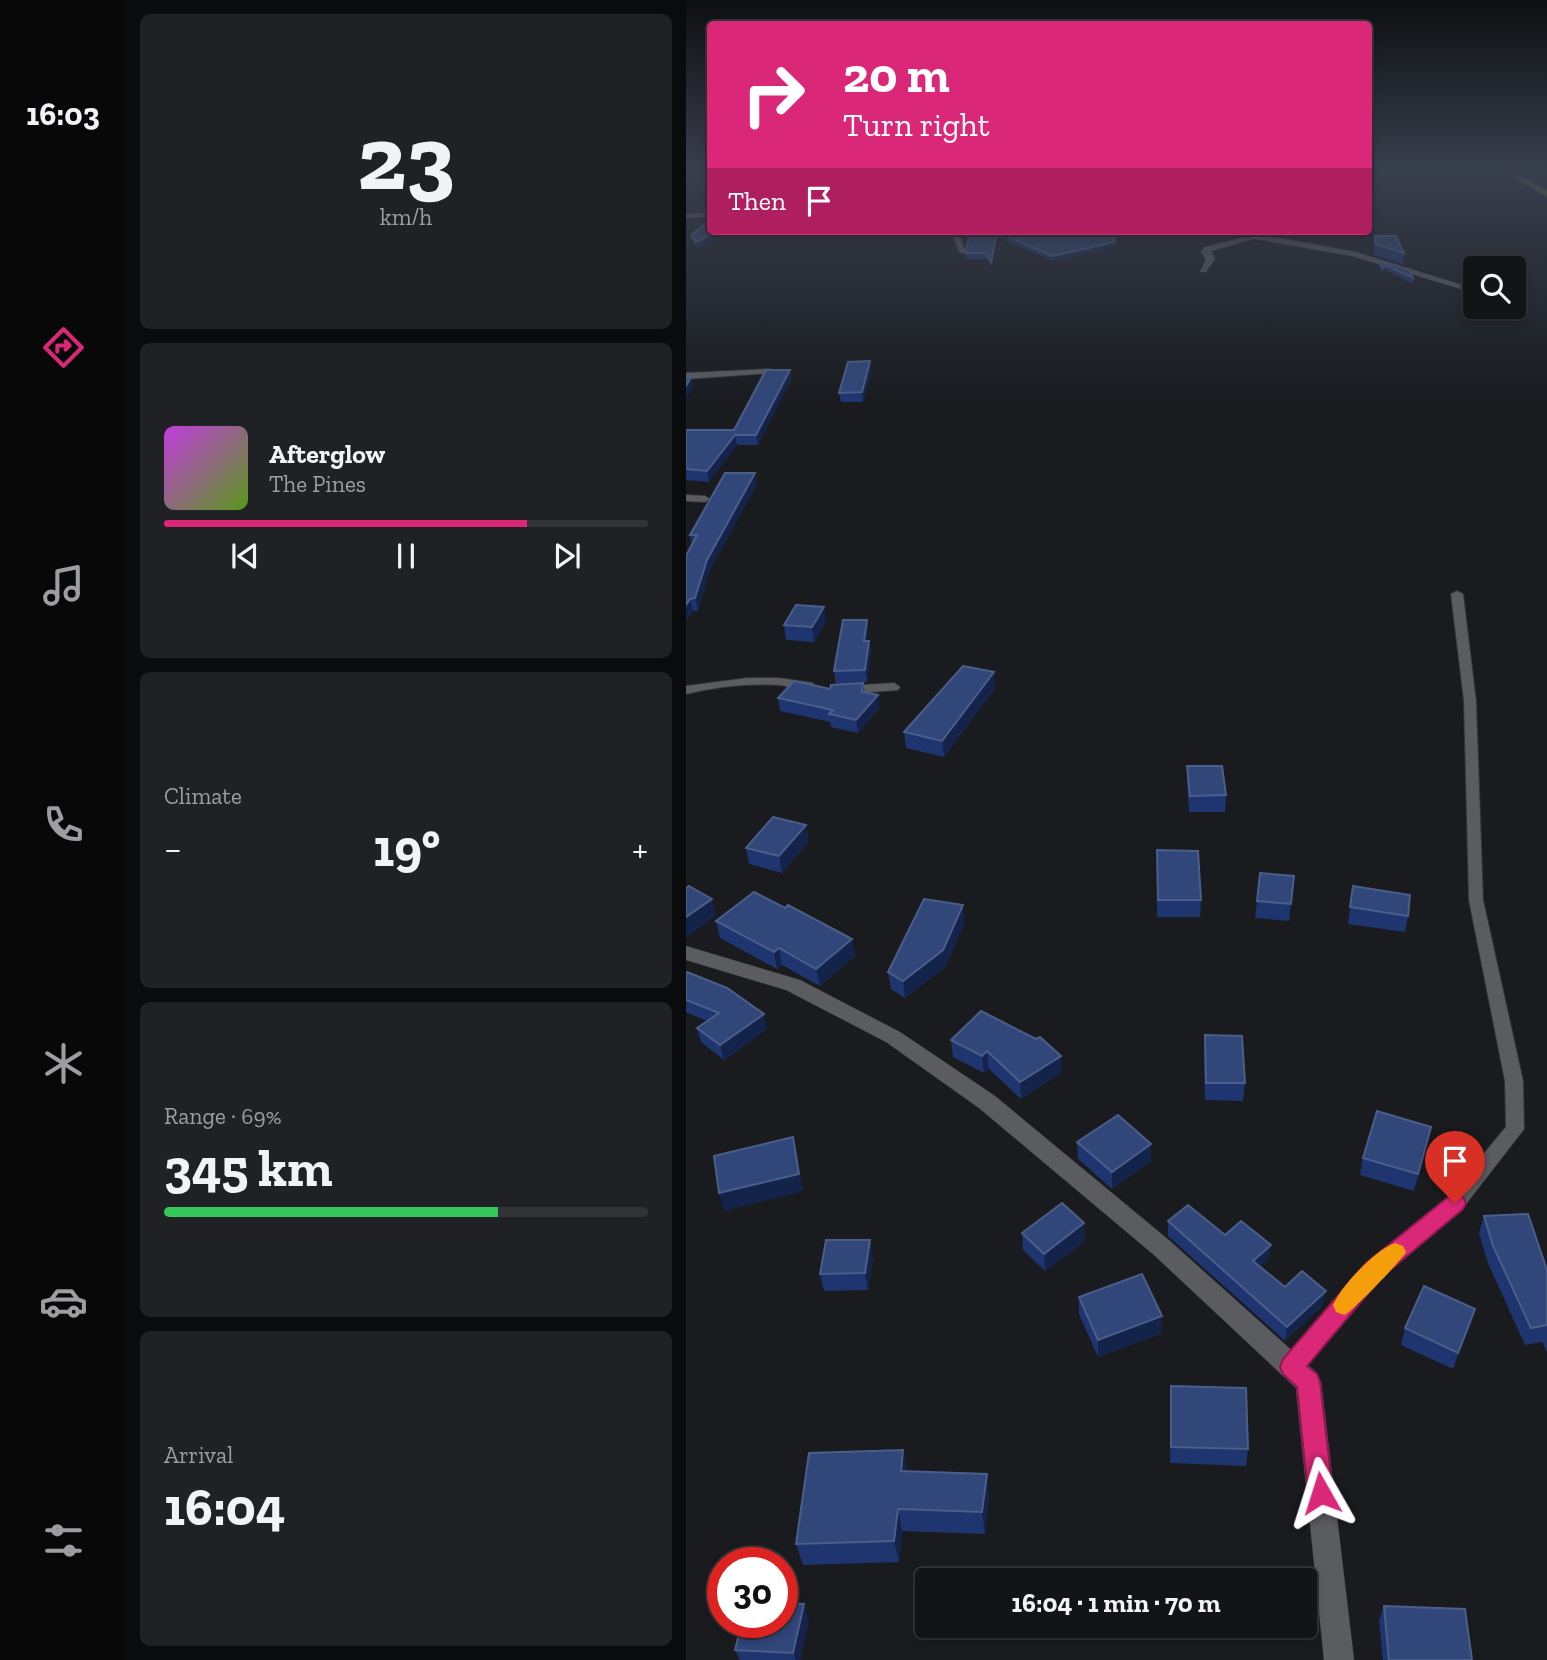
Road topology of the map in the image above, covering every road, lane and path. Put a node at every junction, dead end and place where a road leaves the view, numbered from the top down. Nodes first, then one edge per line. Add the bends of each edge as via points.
1 (1213, 248) edge
2 (1321, 248) edge
3 (1203, 270) dead end
4 (1463, 287) edge
5 (768, 371) edge
6 (686, 376) edge
7 (686, 498) edge
8 (705, 499) dead end
9 (1457, 594) dead end
10 (894, 687) dead end
11 (686, 690) edge
12 (686, 953) edge
13 (1292, 1367) junction
14 (1339, 1660) edge

1 - 3 street via 1205,252 1211,259
2 - 4 street
5 - 6 lane
7 - 8 lane
9 - 13 lane via 1470,701 1476,900 1514,1081 1515,1129 1455,1203 1374,1270
10 - 11 lane via 824,689 786,681 714,683
12 - 13 street via 793,985 893,1037 987,1102 1162,1248
13 - 14 street via 1308,1382

